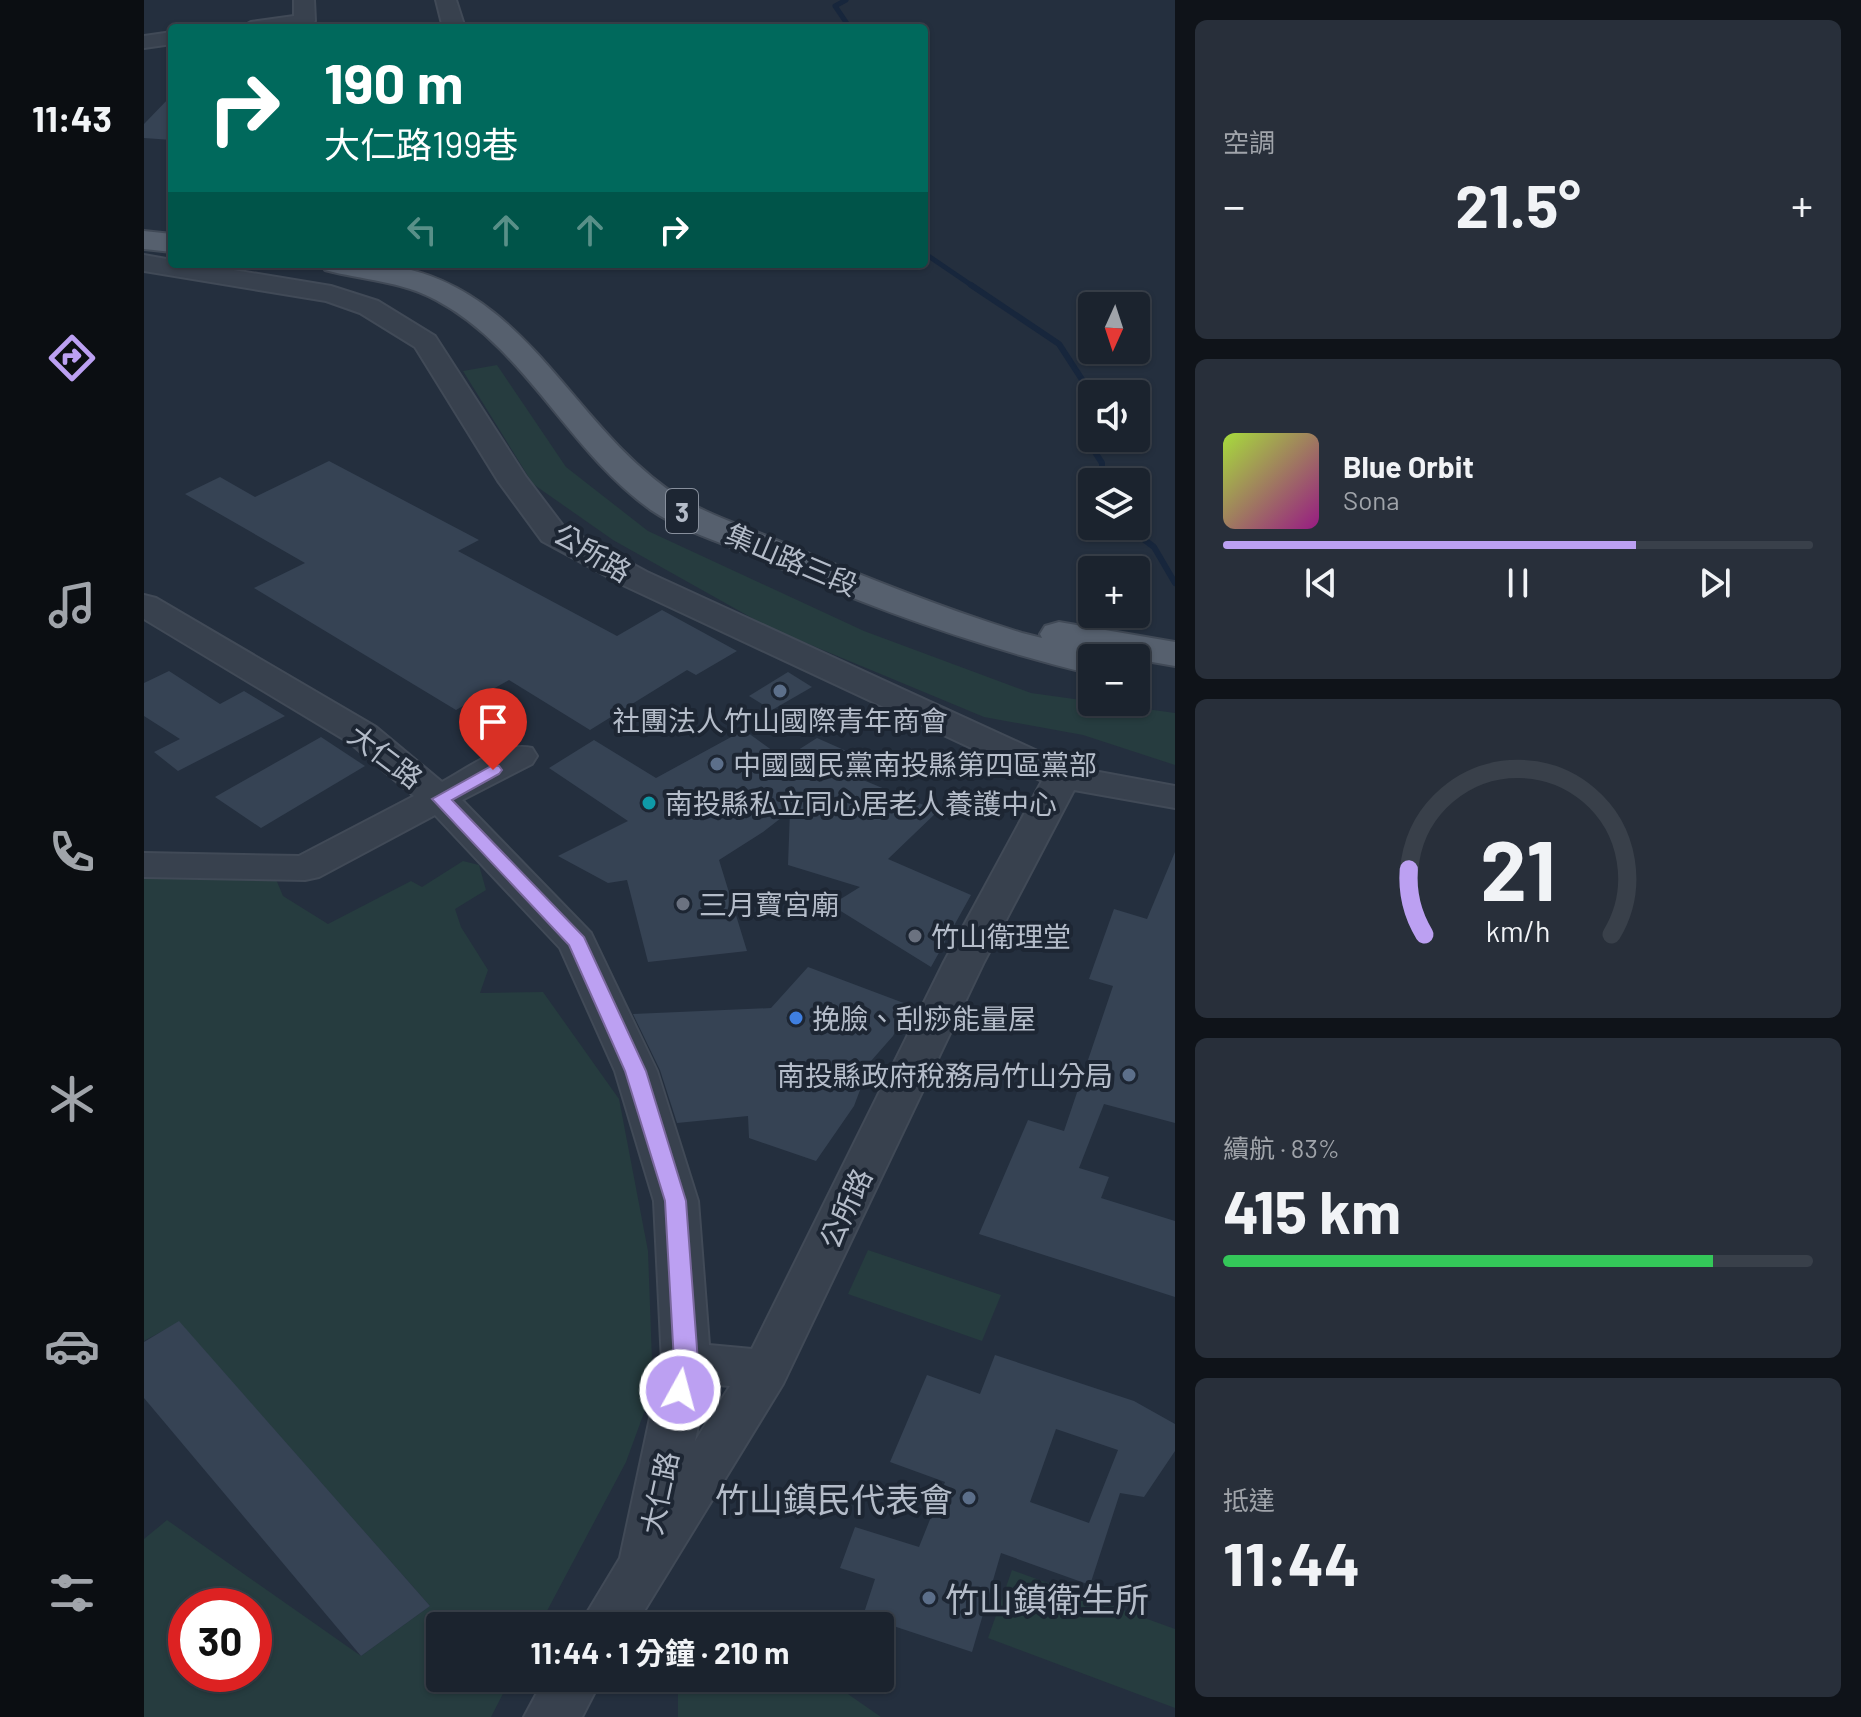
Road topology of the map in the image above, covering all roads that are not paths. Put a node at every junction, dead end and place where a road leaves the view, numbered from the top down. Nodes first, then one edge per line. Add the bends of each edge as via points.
1 (304, 0) edge
2 (446, 0) edge
3 (281, 24) edge
4 (453, 24) edge
5 (168, 39) edge
6 (144, 42) edge
7 (144, 226) edge
8 (168, 229) edge
9 (144, 240) edge
10 (168, 243) edge
11 (144, 263) edge
12 (168, 267) edge
13 (174, 268) edge
14 (356, 268) edge
15 (432, 268) edge
16 (144, 605) edge
17 (1175, 654) edge
18 (1078, 659) edge
19 (1150, 672) edge
20 (1175, 675) edge
21 (519, 756) dead end
22 (1063, 777) junction
23 (1175, 797) edge
24 (440, 799) junction
25 (144, 842) edge
26 (159, 865) edge
27 (686, 1362) junction
28 (766, 1370) junction
29 (645, 1561) junction
30 (614, 1612) edge
31 (567, 1692) edge
32 (552, 1717) edge

1 - 3 street via 304,21
2 - 4 street
5 - 6 street
7 - 8 main road
9 - 10 main road
11 - 12 street, 公所路
13 - 22 street, 公所路 via 331,294 369,307 425,342 553,534 636,579
14 - 18 main road, 集山路三段 / 3 via 446,293 486,319 615,465 668,505 912,609 1023,647
15 - 17 main road, 集山路三段 / 3 via 477,285 591,390 649,458 723,506 808,547 986,615
16 - 24 street, 大仁路 via 363,735
19 - 20 main road
21 - 24 street
22 - 23 street, 公所路
22 - 28 street, 公所路 via 964,962
24 - 26 street via 305,868
24 - 27 street, 大仁路 via 577,942 636,1071 676,1201
25 - 26 street
27 - 28 street
27 - 29 street, 大仁路
28 - 29 street, 公所路
29 - 30 street, 公所路
31 - 32 street

